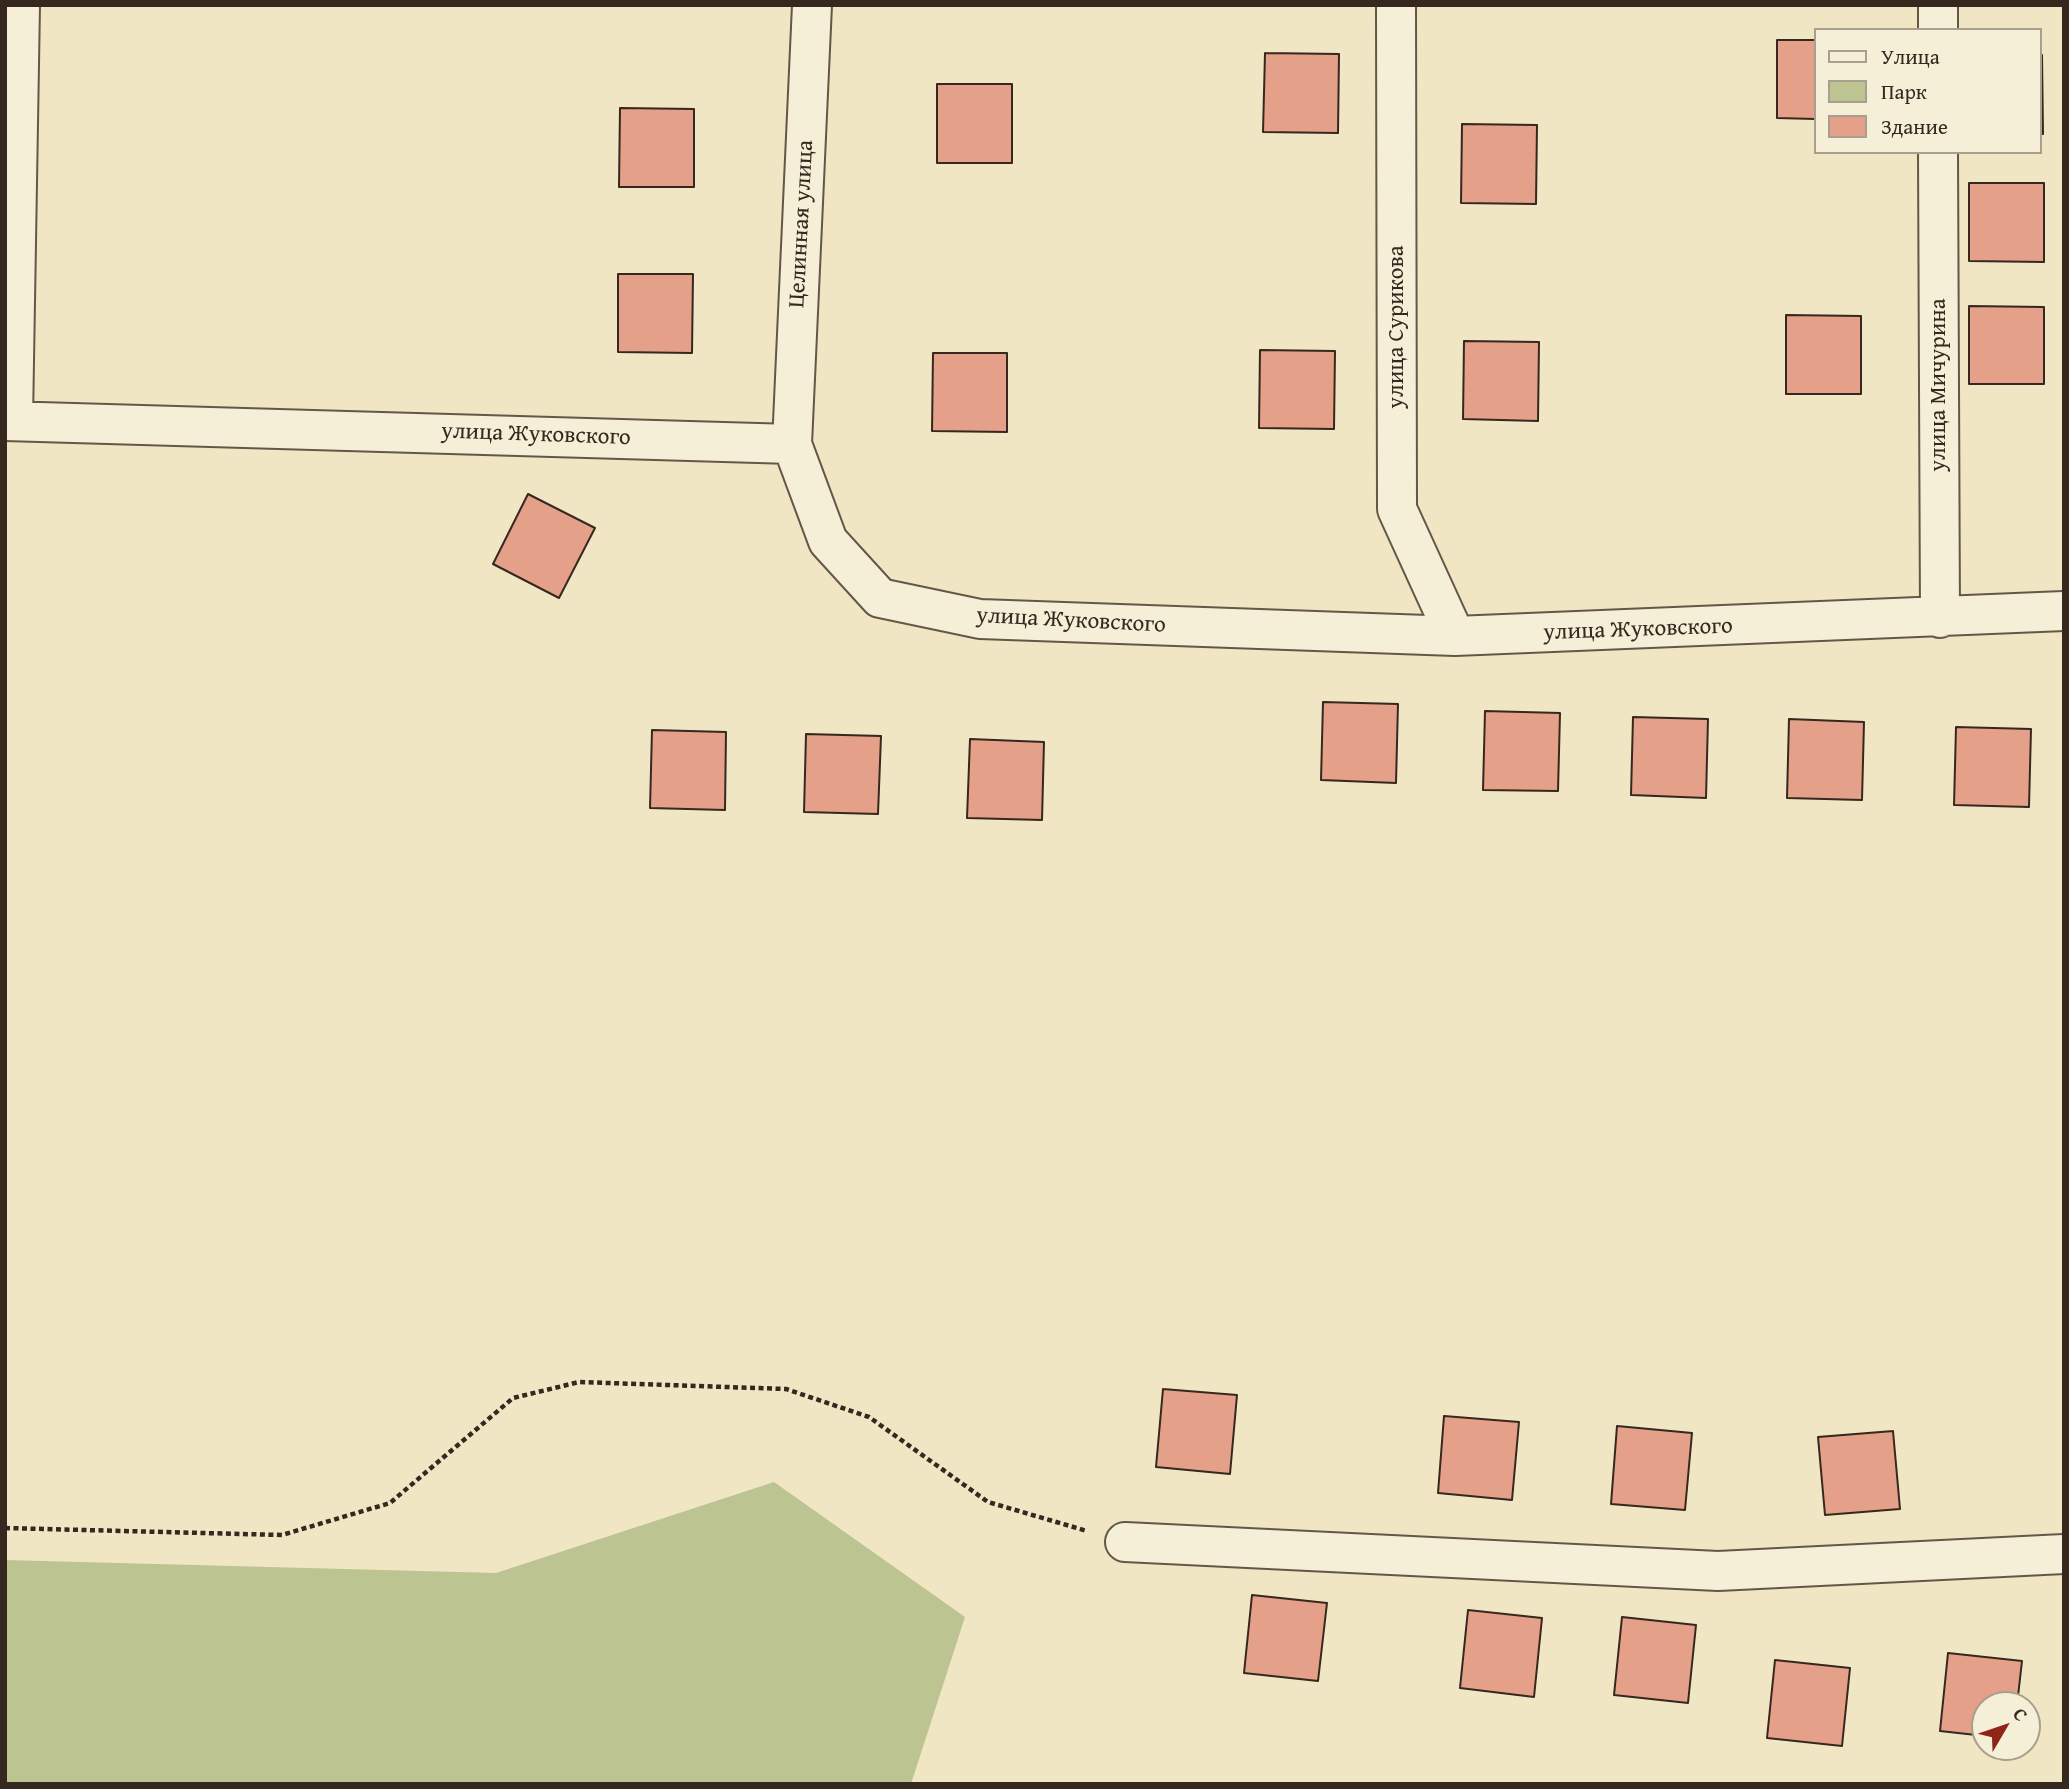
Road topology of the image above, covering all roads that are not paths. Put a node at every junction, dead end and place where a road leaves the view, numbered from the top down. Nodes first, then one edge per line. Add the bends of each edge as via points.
1 (20, 5) edge
2 (812, 5) edge
3 (1396, 5) edge
4 (1938, 5) edge
5 (1938, 28) edge
6 (1938, 154) edge
7 (9, 420) edge
8 (792, 444) junction
9 (2064, 611) edge
10 (1940, 618) junction
11 (1455, 636) junction
12 (1125, 1542) road end
13 (2064, 1554) edge

1 - 7 street
2 - 8 street, Целинная улица
3 - 11 street, улица Сурикова via 1397,509
4 - 5 street
6 - 10 street, улица Мичурина
7 - 8 street, улица Жуковского
8 - 11 street, улица Жуковского via 828,541 880,598 980,619
9 - 10 street, улица Жуковского
10 - 11 street, улица Жуковского
12 - 13 street via 1718,1571

